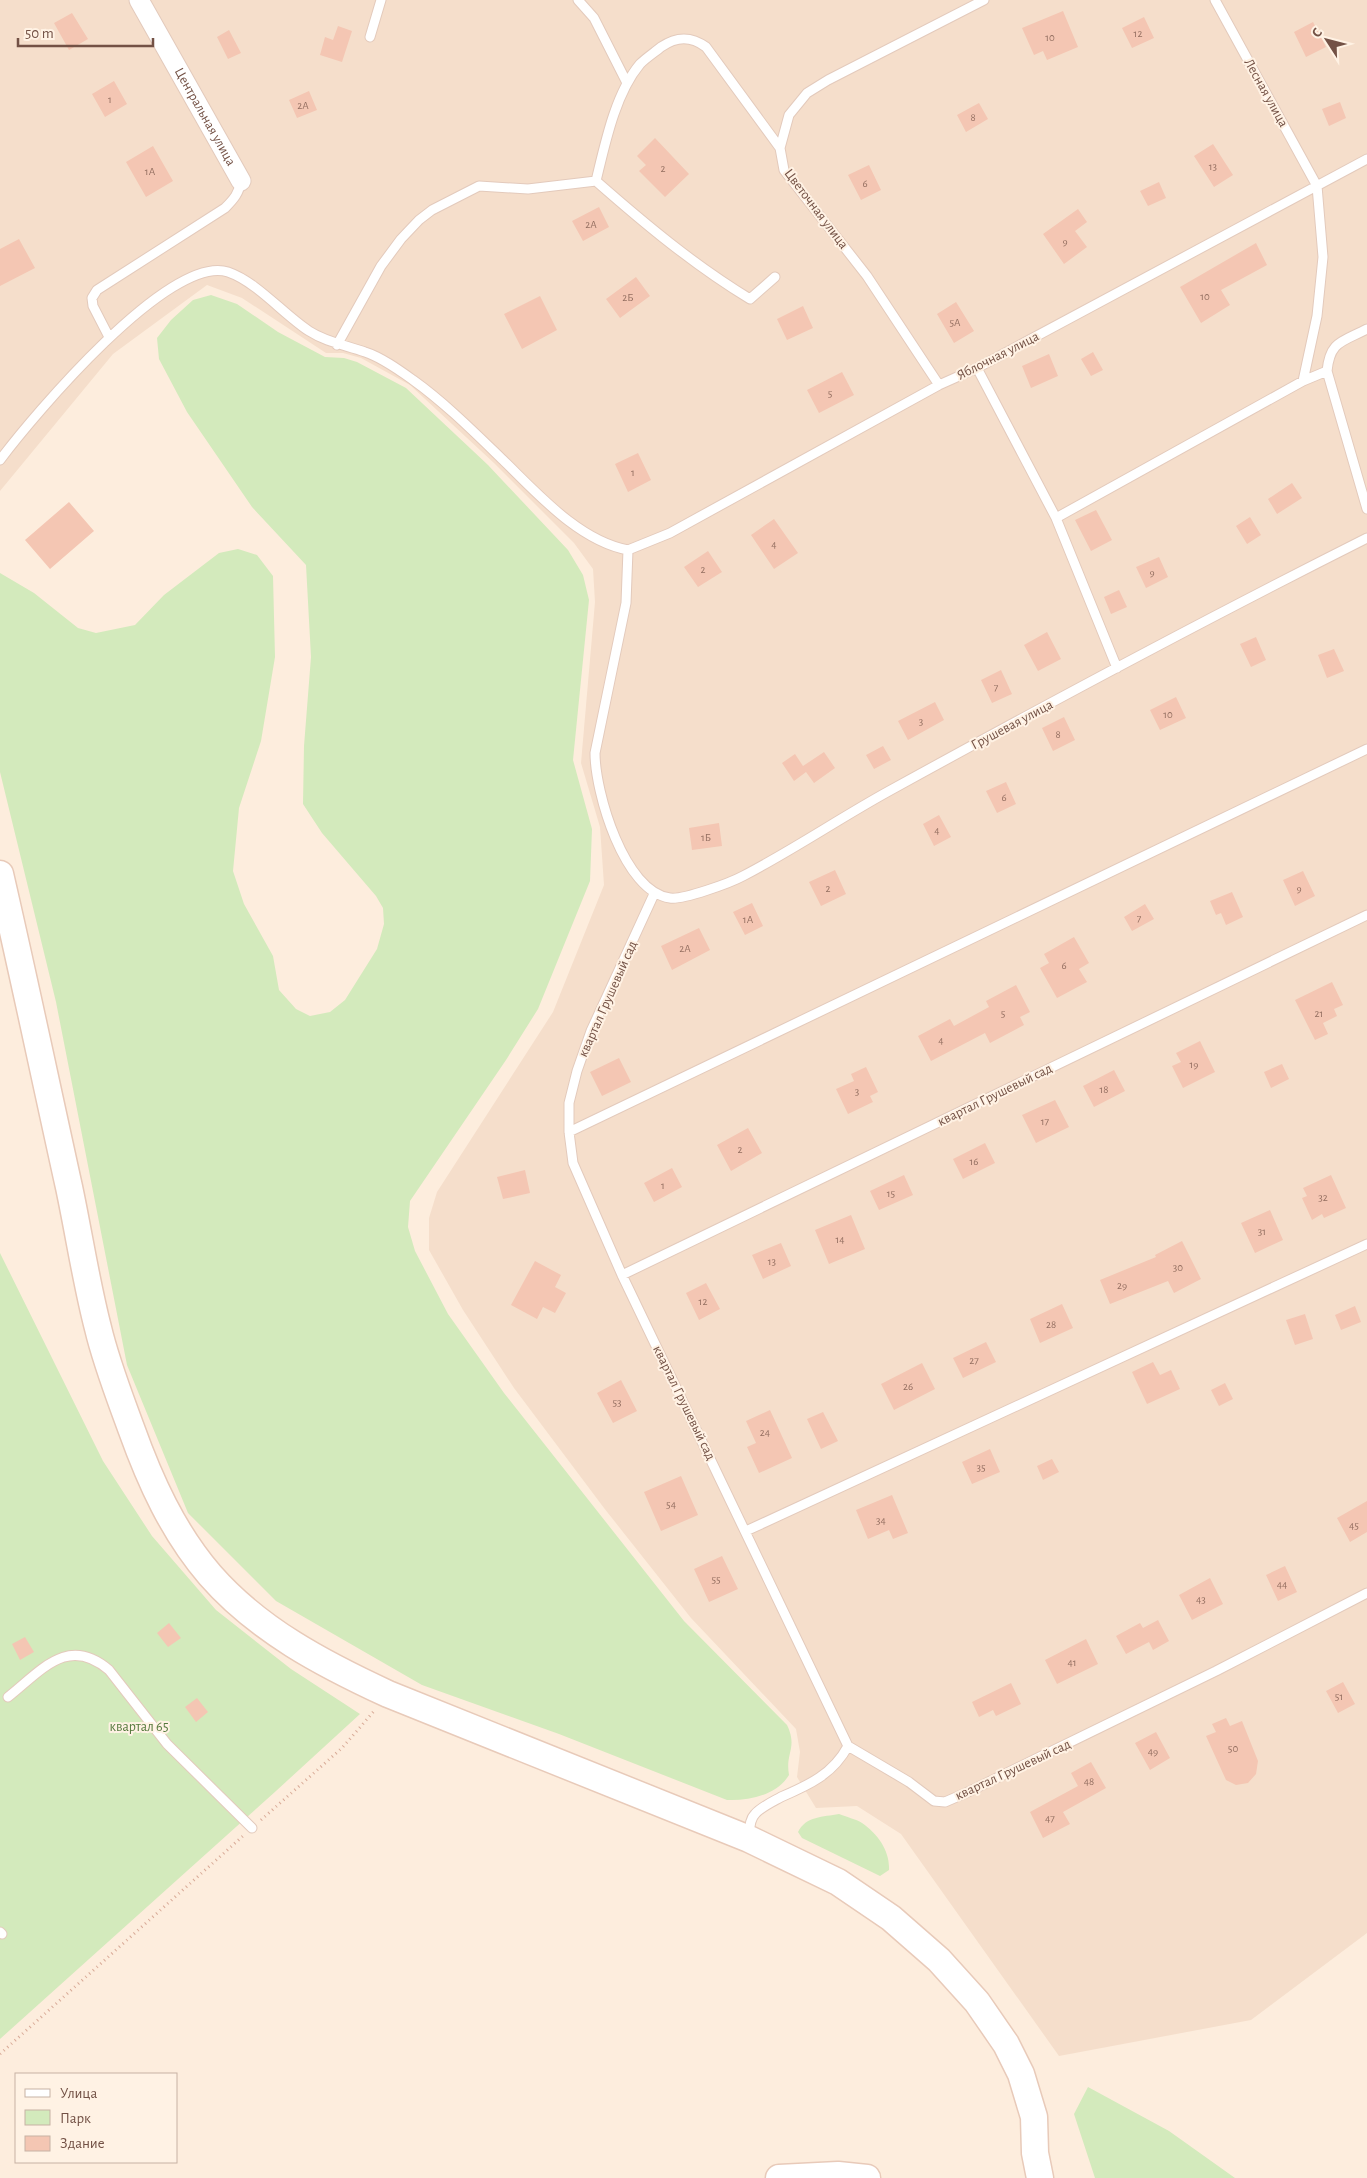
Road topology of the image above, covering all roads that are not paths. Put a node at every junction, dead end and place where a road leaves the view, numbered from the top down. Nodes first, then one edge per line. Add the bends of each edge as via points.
1 (138, 0) edge
2 (381, 0) edge
3 (578, 0) edge
4 (984, 0) edge
5 (1215, 0) edge
6 (370, 37) dead end
7 (627, 83) junction
8 (780, 148) junction
9 (1367, 159) edge
10 (241, 181) joint
11 (596, 181) junction
12 (1317, 186) junction
13 (775, 277) dead end
14 (1367, 330) edge
15 (109, 337) junction
16 (337, 345) junction
17 (977, 368) junction
18 (1327, 371) junction
19 (1302, 381) junction
20 (940, 385) junction
21 (0, 460) edge
22 (1367, 509) edge
23 (1056, 518) junction
24 (1366, 542) edge
25 (628, 550) junction
26 (1117, 668) junction
27 (1367, 749) edge
28 (0, 874) edge
29 (654, 894) junction
30 (1367, 915) edge
31 (569, 1132) junction
32 (1367, 1244) edge
33 (622, 1275) junction
34 (746, 1531) junction
35 (1367, 1593) edge
36 (8, 1697) dead end
37 (848, 1746) junction
38 (252, 1828) road end
39 (749, 1839) junction
40 (1038, 2166) edge
41 (778, 2178) edge
42 (867, 2178) edge
43 (1021, 2178) edge

1 - 10 street, Центральная улица
2 - 6 lane
3 - 7 lane via 594,18
4 - 8 lane, Цветочная улица via 806,93 789,115
5 - 12 lane, Лесная улица
7 - 8 lane via 641,63 671,40 696,40 706,47
7 - 11 lane via 607,137
8 - 20 lane, Цветочная улица via 784,170 867,276
9 - 12 lane, Яблочная улица
10 - 15 lane via 235,198 226,208 98,290 92,298 93,306
11 - 13 lane via 661,238 714,278 750,299
11 - 16 lane via 528,190 479,186 432,210 401,239 381,266
12 - 17 lane, Яблочная улица
12 - 19 lane via 1323,257 1317,316
14 - 18 lane via 1334,347 1328,356
15 - 16 lane via 187,277 210,270 227,272 248,283 308,330
15 - 21 lane via 33,418
16 - 25 lane via 367,352 413,380 571,522 602,542
17 - 20 lane, Яблочная улица
17 - 23 lane
18 - 19 lane
18 - 22 lane
19 - 23 lane
20 - 25 lane, Яблочная улица via 670,533
23 - 26 lane
24 - 26 lane, Грушевая улица
25 - 29 lane via 626,603 595,753 595,770 611,824 626,859 639,880
26 - 29 lane, Грушевая улица via 887,792 742,877 672,899
27 - 31 lane
28 - 39 street via 108,1365 149,1478 164,1509 211,1576 256,1618 301,1650 388,1694
29 - 31 lane, квартал Грушевый сад via 591,1031 569,1103
30 - 33 lane, квартал Грушевый сад
31 - 33 lane, квартал Грушевый сад via 573,1163
32 - 34 lane
33 - 34 lane, квартал Грушевый сад
34 - 37 lane, квартал Грушевый сад
35 - 37 lane, квартал Грушевый сад via 1216,1671 945,1802 927,1797 910,1782
36 - 38 lane via 50,1663 70,1654 99,1661 167,1744
37 - 39 lane via 842,1759 830,1771 754,1815
39 - 40 street via 838,1882 867,1900 939,1960 977,2002 1006,2044 1021,2074 1034,2117
40 - 43 street
41 - 42 street via 838,2175

